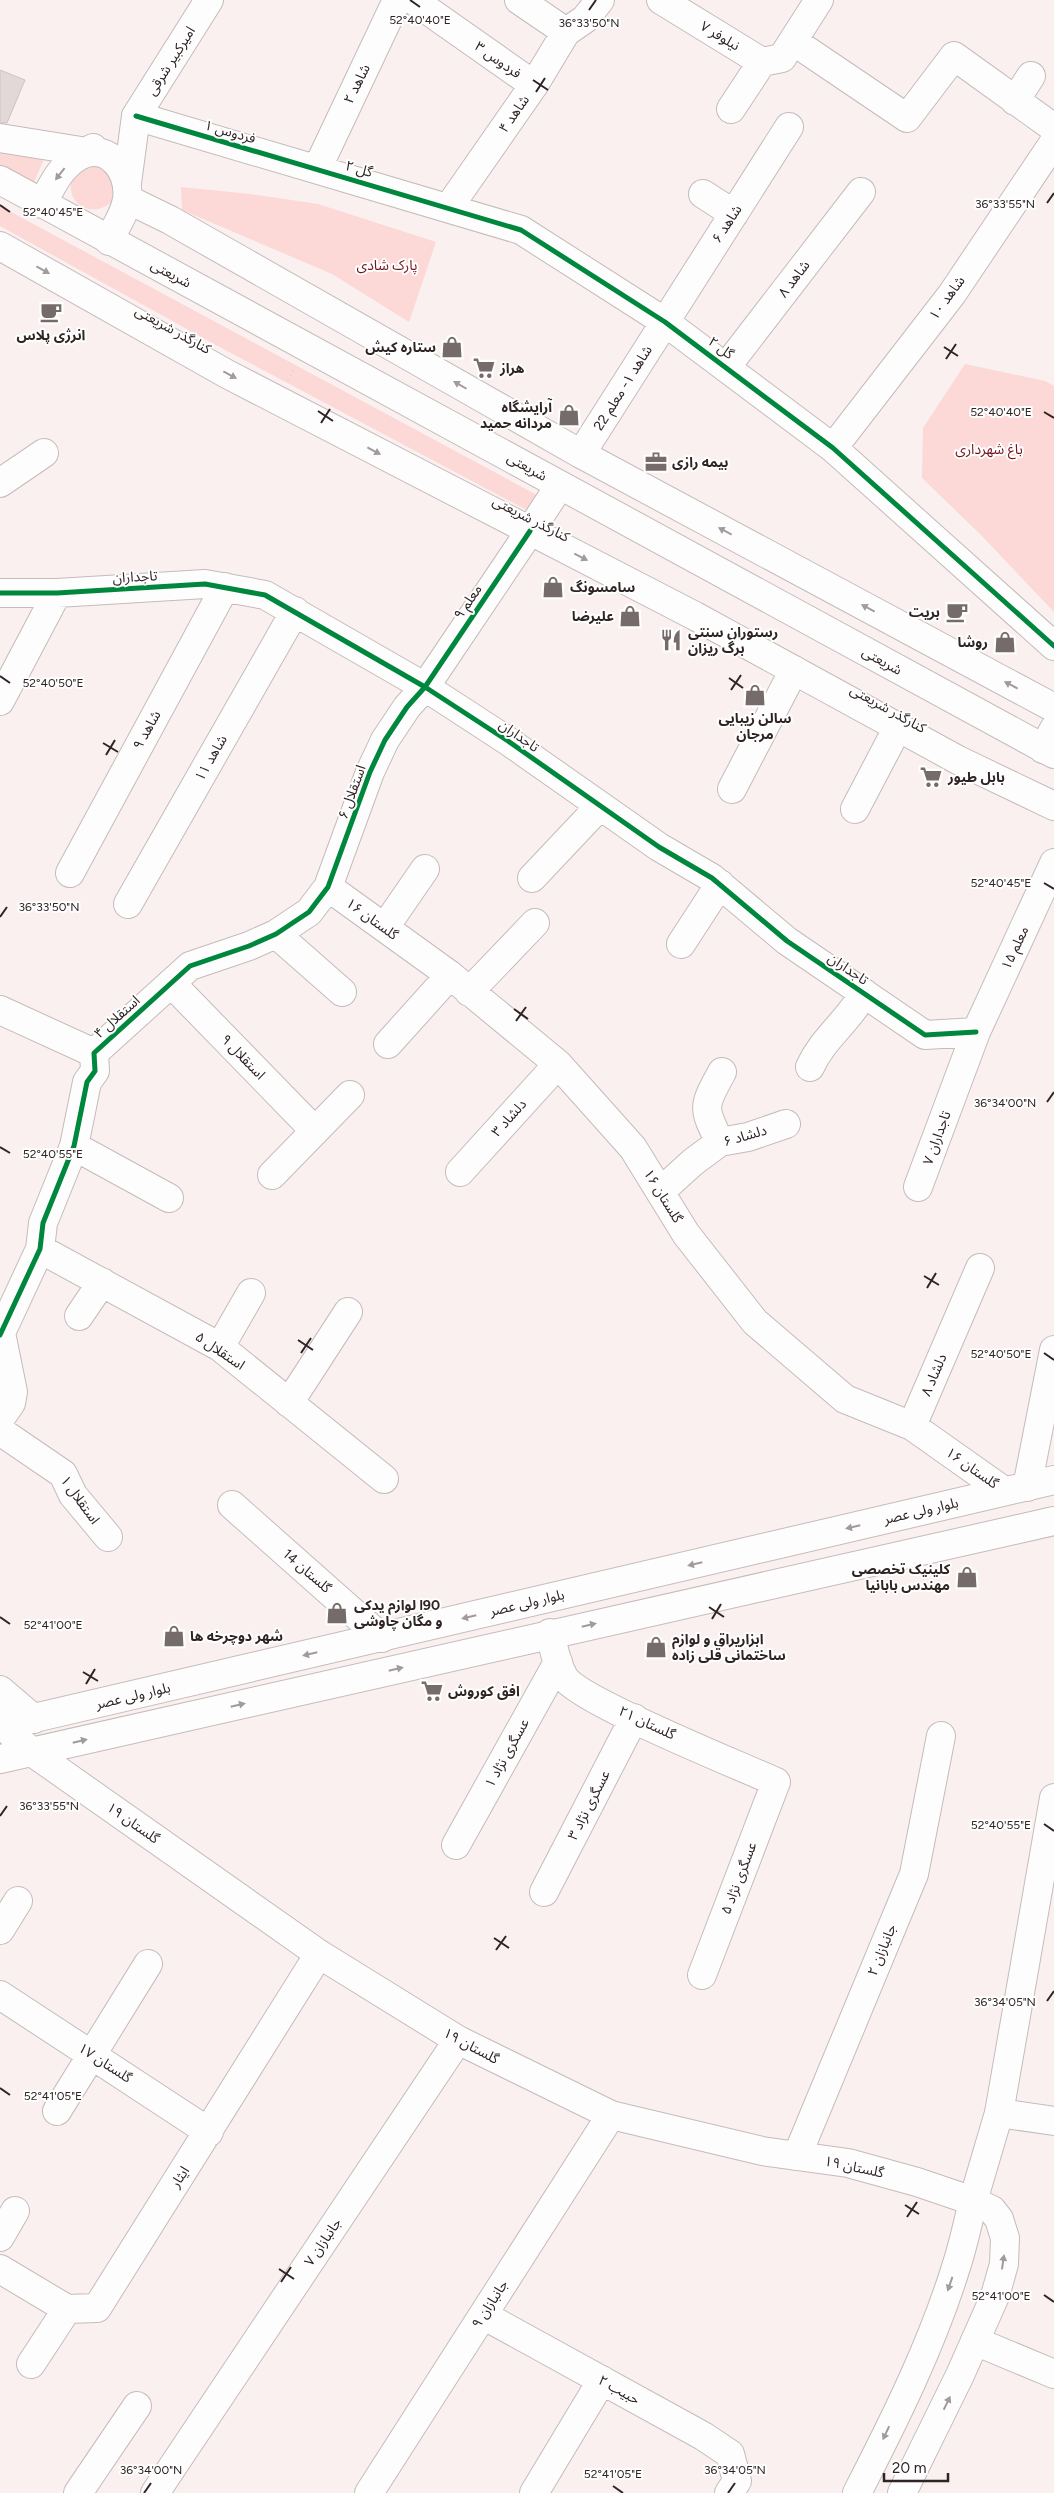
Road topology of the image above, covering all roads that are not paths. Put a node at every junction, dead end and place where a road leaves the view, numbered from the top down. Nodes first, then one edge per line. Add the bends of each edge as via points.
1 (209, 0) edge
2 (397, 0) edge
3 (413, 0) edge
4 (519, 0) edge
5 (600, 0) edge
6 (661, 0) edge
7 (819, 0) edge
8 (566, 32) junction
9 (779, 54) junction
10 (1031, 76) dead end
11 (534, 85) junction
12 (1015, 101) junction
13 (731, 108) dead end
14 (136, 116) junction
15 (789, 127) dead end
16 (1054, 128) edge
17 (0, 138) edge
18 (1054, 142) edge
19 (87, 152) junction
20 (317, 169) junction
21 (0, 180) edge
22 (127, 191) junction
23 (861, 192) dead end
24 (703, 194) dead end
25 (42, 204) junction
26 (449, 208) junction
27 (734, 214) junction
28 (109, 241) junction
29 (0, 246) edge
30 (665, 322) junction
31 (727, 366) junction
32 (833, 448) junction
33 (44, 453) dead end
34 (581, 454) junction
35 (0, 483) edge
36 (560, 485) junction
37 (530, 531) junction
38 (225, 587) junction
39 (0, 593) edge
40 (57, 593) junction
41 (295, 611) junction
42 (1054, 646) edge
43 (794, 670) junction
44 (425, 686) junction
45 (0, 701) edge
46 (1054, 708) edge
47 (898, 727) junction
48 (1050, 744) edge
49 (732, 789) dead end
50 (1054, 806) edge
51 (599, 807) junction
52 (855, 809) dead end
53 (1054, 863) edge
54 (425, 869) dead end
55 (70, 873) dead end
56 (532, 878) dead end
57 (720, 884) junction
58 (328, 887) junction
59 (128, 904) dead end
60 (535, 923) dead end
61 (385, 927) junction
62 (276, 934) junction
63 (682, 944) dead end
64 (171, 983) junction
65 (460, 983) junction
66 (342, 992) dead end
67 (864, 993) junction
68 (0, 1010) edge
69 (976, 1032) junction
70 (388, 1044) dead end
71 (94, 1053) junction
72 (558, 1064) junction
73 (810, 1067) dead end
74 (722, 1072) dead end
75 (350, 1094) dead end
76 (786, 1124) dead end
77 (315, 1131) junction
78 (720, 1142) junction
79 (74, 1146) junction
80 (460, 1172) dead end
81 (272, 1175) dead end
82 (918, 1187) dead end
83 (660, 1192) junction
84 (169, 1198) dead end
85 (40, 1249) junction
86 (980, 1268) dead end
87 (102, 1282) junction
88 (251, 1293) dead end
89 (348, 1312) dead end
90 (79, 1316) dead end
91 (0, 1334) edge
92 (220, 1347) junction
93 (1054, 1350) edge
94 (289, 1403) junction
95 (0, 1419) edge
96 (912, 1426) junction
97 (0, 1431) edge
98 (384, 1478) dead end
99 (1054, 1480) edge
100 (1015, 1489) junction
101 (232, 1505) dead end
102 (1054, 1521) edge
103 (108, 1537) dead end
104 (550, 1633) junction
105 (382, 1638) junction
106 (558, 1662) junction
107 (0, 1690) edge
108 (634, 1718) junction
109 (34, 1719) junction
110 (1, 1725) edge
111 (941, 1736) dead end
112 (32, 1752) junction
113 (1, 1758) edge
114 (776, 1782) joint
115 (1054, 1798) edge
116 (456, 1845) dead end
117 (544, 1892) dead end
118 (18, 1900) dead end
119 (0, 1930) edge
120 (319, 1954) junction
121 (148, 1964) dead end
122 (702, 1975) dead end
123 (0, 1995) edge
124 (458, 2040) junction
125 (93, 2054) junction
126 (57, 2111) dead end
127 (999, 2113) junction
128 (611, 2115) junction
129 (1054, 2121) edge
130 (210, 2132) junction
131 (798, 2156) junction
132 (973, 2201) junction
133 (15, 2212) dead end
134 (0, 2237) edge
135 (0, 2269) edge
136 (67, 2309) junction
137 (483, 2315) junction
138 (935, 2324) junction
139 (975, 2341) junction
140 (32, 2364) dead end
141 (1054, 2374) edge
142 (602, 2380) junction
143 (136, 2406) dead end
144 (733, 2487) edge
145 (78, 2493) edge
146 (155, 2493) edge
147 (369, 2493) edge
148 (534, 2493) edge
149 (857, 2493) edge
150 (902, 2493) edge

1 - 14 street, امیرکبیر شرقی
2 - 20 street, شاهد ۲
3 - 11 street, فردوس ۳
4 - 8 street
5 - 8 street, شاهد ۴ via 585,19
6 - 9 street, نیلوفر ۷
7 - 9 street
8 - 11 street, شاهد ۴
9 - 12 street, نیلوفر ۷ via 907,118 954,56
9 - 13 street
10 - 12 street
11 - 26 street, شاهد ۴
12 - 16 street
14 - 19 street via 117,135
14 - 20 street, فردوس ۱
14 - 22 street, امیرکبیر شرقی
15 - 27 street, شاهد ۶
17 - 19 street
18 - 32 street, شاهد ۱۰ via 952,294
19 - 22 street via 104,154 117,162 126,176
19 -> 25 street via 60,172
20 - 26 street, گل ۲
21 - 25 street, شریعتی
22 - 28 street, امیرکبیر شرقی via 121,219
34 -> 22 street via 170,220
23 - 31 street, شاهد ۸
24 - 27 street
25 - 28 street, شریعتی
26 - 30 street, گل ۲ via 521,230
27 - 30 street, شاهد ۶
28 - 36 street, شریعتی
29 -> 37 street, کنارگذر شریعتی via 235,378
30 - 31 street, گل ۲
30 - 34 street, شاهد ۱- معلم 22
31 - 32 street, گل ۲
32 - 42 street, گل ۲
33 - 35 street
46 -> 34 street
36 - 37 street, معلم ۹
36 - 48 street, شریعتی
37 -> 43 street, کنارگذر شریعتی
37 - 44 street, معلم ۹
38 - 40 street, تاجداران via 205,584
38 - 41 street, تاجداران via 265,595
38 - 55 street, شاهد ۹
39 - 40 street, تاجداران
40 - 45 street
41 - 44 street, تاجداران
41 - 59 street, شاهد ۱۱
43 - 47 street, کنارگذر شریعتی
43 - 49 street
44 - 51 street, تاجداران
44 - 58 street, استقلال ۶ via 385,740
47 - 50 street, کنارگذر شریعتی
47 - 52 street
51 - 56 street
51 - 57 street, تاجداران
53 - 69 street, معلم ۱۵
54 - 61 street
57 - 63 street
57 - 67 street, تاجداران via 787,941
58 - 61 street, گلستان ۱۶
58 - 62 street, استقلال ۴ via 309,912
60 - 65 street
61 - 65 street, گلستان ۱۶
62 - 64 street, استقلال ۴ via 190,966
62 - 66 street
64 - 71 street, استقلال ۴
64 - 77 street, استقلال ۹
65 - 70 street
65 - 72 street, گلستان ۱۶
67 - 69 street, تاجداران via 924,1034
67 - 73 street via 853,1013 818,1050
68 - 71 street
69 - 82 street, تاجداران ۷
71 - 79 street, استقلال ۴ via 95,1072 87,1082
72 - 80 street, دلشاد ۳
72 - 83 street, گلستان ۱۶ via 632,1148
74 - 78 street via 707,1101 707,1117
75 - 77 street
76 - 78 street, دلشاد ۶ via 748,1137
77 - 81 street
78 - 83 street, دلشاد ۶
79 - 84 street
79 - 85 street, استقلال ۴ via 43,1223
83 - 96 street, گلستان ۱۶ via 686,1234 755,1322 845,1399
85 - 87 street, استقلال ۵
85 - 91 street, استقلال ۴
86 - 96 street, دلشاد ۸
87 - 90 street
87 - 92 street, استقلال ۵
88 - 92 street
89 - 94 street
91 - 95 street via 13,1392 11,1403
92 - 94 street, استقلال ۵
93 - 100 street
94 - 98 street, استقلال ۵
96 - 100 street, گلستان ۱۶
97 - 103 street, استقلال ۱ via 63,1474 73,1495
99 - 100 street, بلوار ولی عصر
100 -> 105 street, بلوار ولی عصر
101 - 105 street, گلستان 14
104 -> 102 street
104 - 106 street, گلستان ۲۱
112 -> 104 street
105 -> 109 street, بلوار ولی عصر
106 - 108 street, گلستان ۲۱ via 565,1678 582,1692
106 - 116 street, عسگری نژاد ۱
107 - 109 street
108 - 114 street, گلستان ۲۱
108 - 117 street, عسگری نژاد ۳
109 - 110 street, بلوار ولی عصر
109 - 112 street
110 - 112 street, گلستان ۱۹
110 - 113 street
111 - 131 street, جانبازان ۲ via 914,1874
112 - 113 street
112 - 120 street, گلستان ۱۹
114 - 122 street, عسگری نژاد ۵
115 - 127 street
118 - 119 street
120 - 124 street, گلستان ۱۹
120 - 130 street, ایثار
121 - 125 street
123 - 125 street, گلستان ۱۷
124 - 128 street, گلستان ۱۹
124 - 146 street, جانبازان ۷
125 - 126 street
125 - 130 street, گلستان ۱۷
127 - 129 street
127 - 132 street
128 - 131 street, گلستان ۱۹ via 762,2151
128 - 137 street, جانبازان ۹
130 - 136 street, ایثار via 97,2308
131 - 132 street, گلستان ۱۹ via 848,2163
132 -> 138 street via 957,2266
139 -> 132 street, گلستان ۱۹ via 1002,2272 1005,2238 999,2219 992,2210
133 - 134 street
135 - 136 street
136 - 140 street
137 - 142 street, حبیب ۲
137 - 147 street, جانبازان ۹
138 - 139 street
138 -> 149 street
139 - 141 street
150 -> 139 street, گلستان ۱۹
142 - 144 street, حبیب ۲ via 730,2454
142 - 148 street
143 - 145 street

